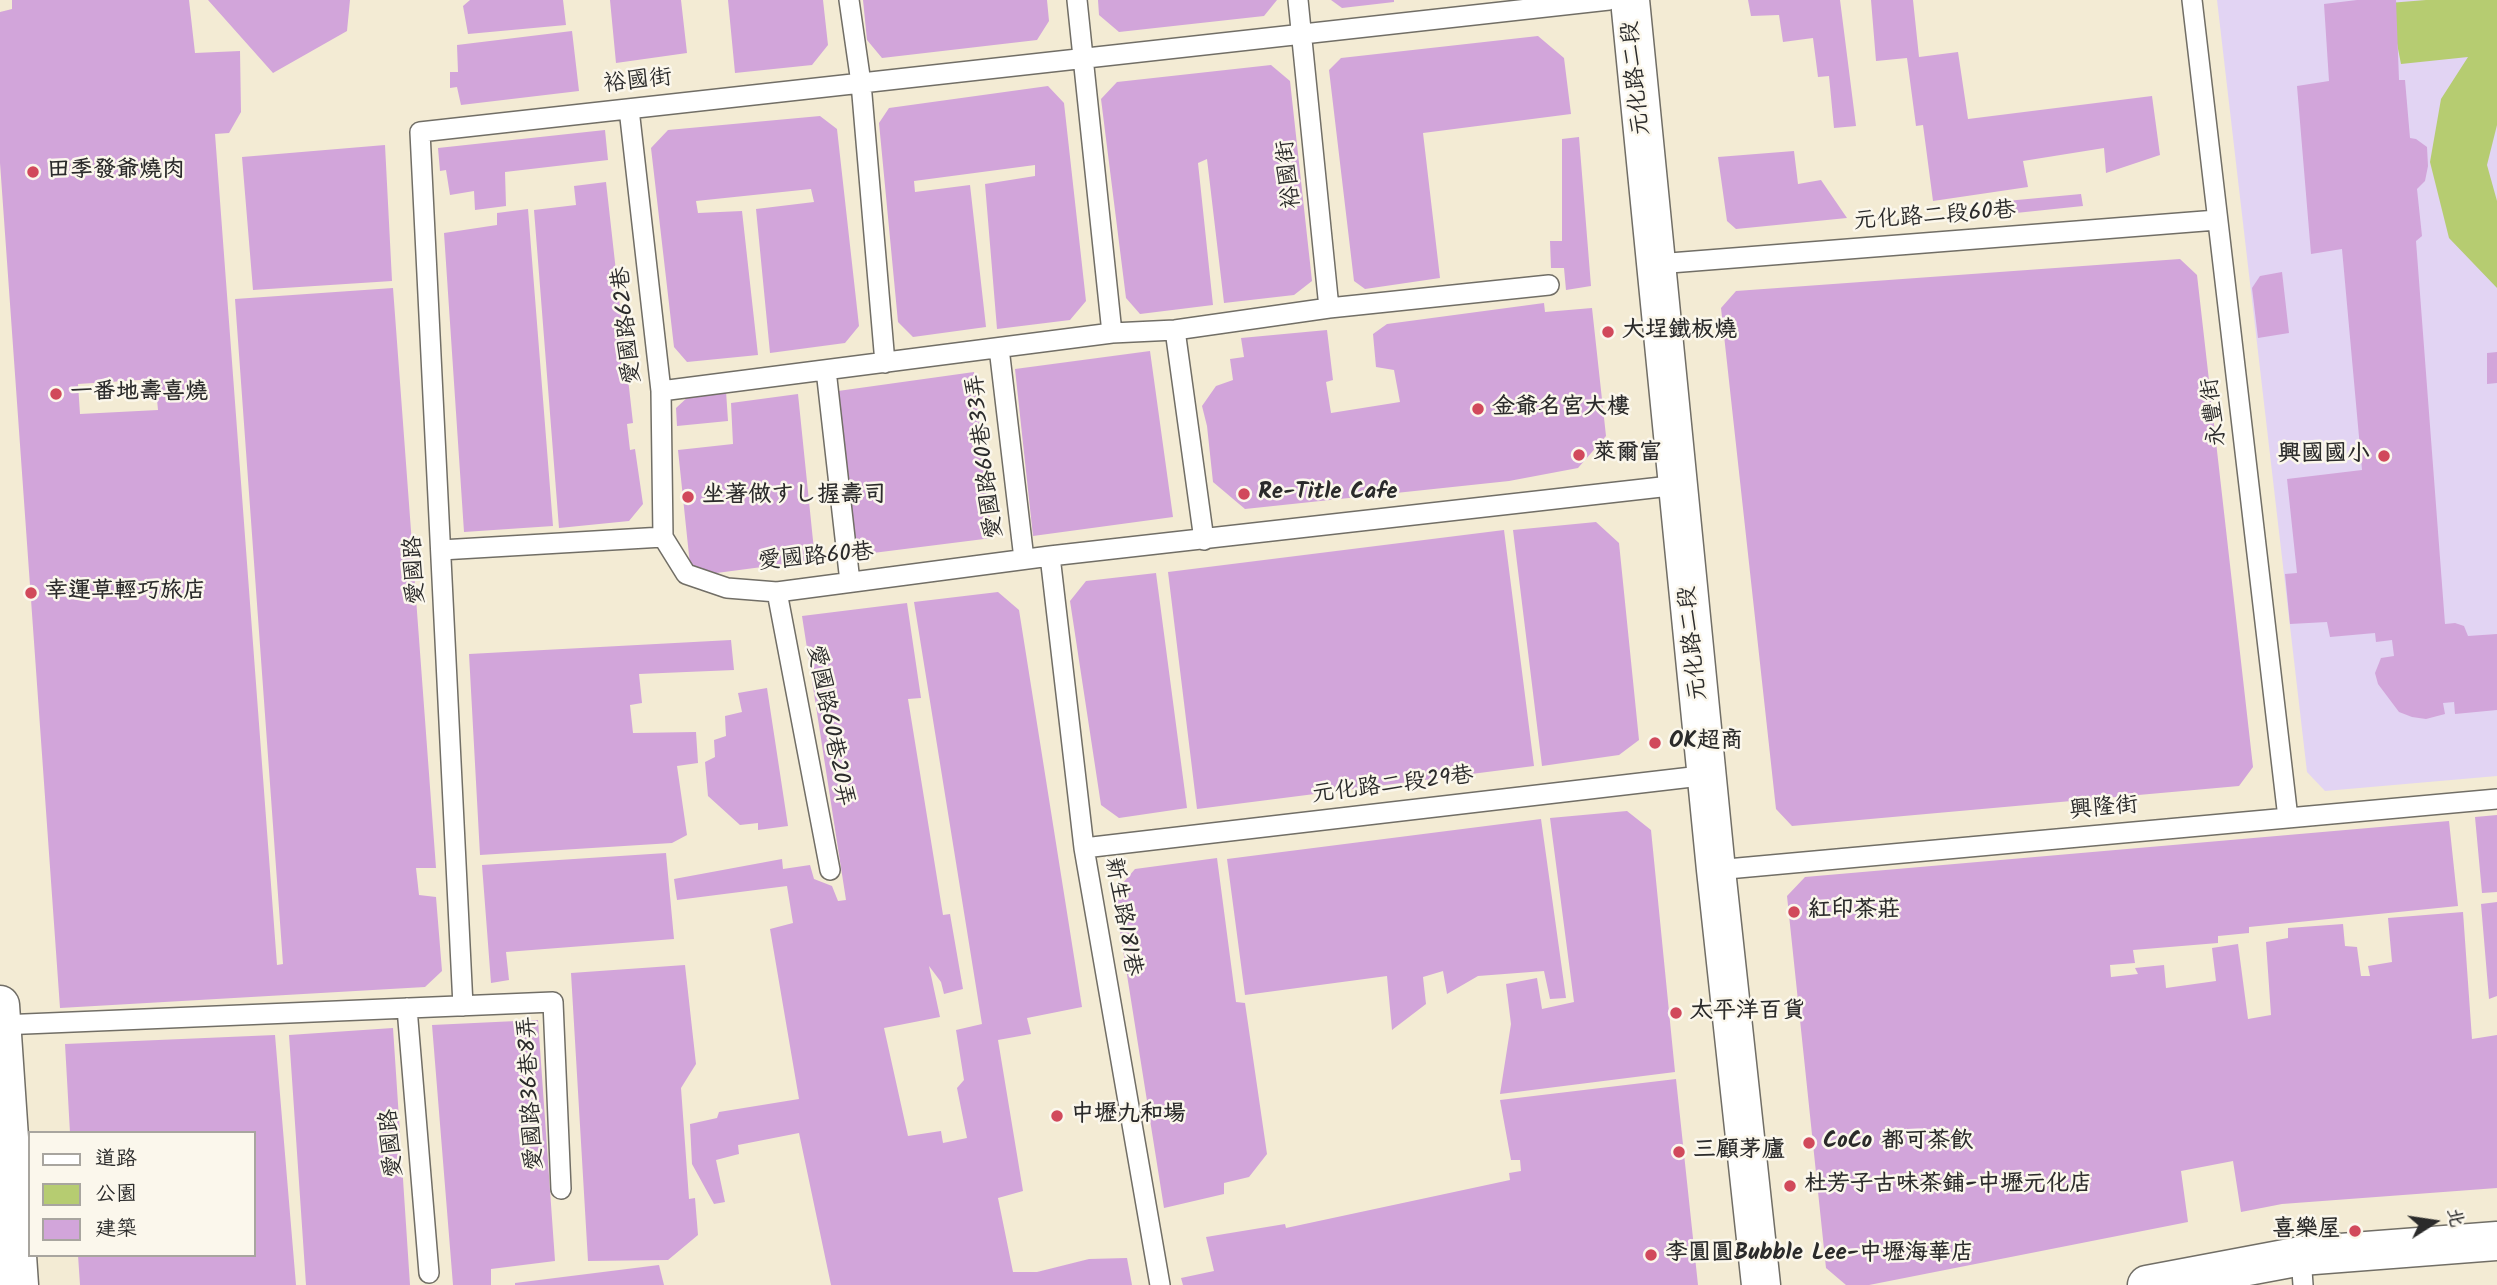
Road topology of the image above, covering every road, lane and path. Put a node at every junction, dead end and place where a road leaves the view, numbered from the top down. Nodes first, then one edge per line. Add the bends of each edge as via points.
1 (849, 0) edge
2 (1077, 0) edge
3 (1298, 0) edge
4 (1609, 0) edge
5 (1629, 0) edge
6 (2192, 0) edge
7 (1302, 34) junction
8 (1083, 58) junction
9 (861, 83) junction
10 (628, 109) junction
11 (420, 132) joint
12 (2217, 220) junction
13 (1657, 264) junction
14 (1549, 285) dead end
15 (1329, 308) junction
16 (1175, 330) junction
17 (1112, 333) junction
18 (999, 348) junction
19 (885, 363) junction
20 (826, 370) junction
21 (661, 391) junction
22 (1679, 485) junction
23 (663, 537) junction
24 (1204, 540) junction
25 (441, 550) junction
26 (1051, 555) junction
27 (1024, 559) junction
28 (850, 582) junction
29 (777, 592) junction
30 (1709, 775) junction
31 (2497, 799) edge
32 (2288, 818) junction
33 (1084, 848) junction
34 (830, 870) dead end
35 (1716, 870) junction
36 (463, 1006) junction
37 (407, 1009) junction
38 (1, 1015) edge
39 (561, 1189) dead end
40 (2497, 1241) edge
41 (2302, 1271) edge
42 (429, 1273) dead end
43 (19, 1285) edge
44 (1160, 1285) edge
45 (1761, 1285) edge
46 (2147, 1285) edge

1 - 9 lane
2 - 8 lane
3 - 7 lane, 裕國街
4 - 7 lane, 裕國街
5 - 13 street, 元化路二段
6 - 12 lane, 永豐街
7 - 8 lane, 裕國街
7 - 15 lane, 裕國街
8 - 9 lane, 裕國街
8 - 17 lane
9 - 10 lane, 裕國街
9 - 19 lane
10 - 11 lane, 裕國街
10 - 21 lane, 愛國路62巷
11 - 25 lane, 愛國路
12 - 13 lane, 元化路二段60巷
12 - 32 lane, 永豐街
13 - 22 street, 元化路二段
14 - 15 lane
15 - 16 lane
16 - 17 lane
16 - 24 lane
17 - 18 lane
18 - 19 lane
18 - 27 lane, 愛國路60巷33弄
19 - 20 lane
20 - 21 lane
20 - 28 lane
21 - 23 lane, 愛國路62巷
22 - 24 lane, 愛國路60巷
22 - 30 street, 元化路二段
23 - 25 lane
23 - 29 lane, 愛國路60巷 via 686,574 727,588
24 - 26 lane, 愛國路60巷
25 - 36 lane, 愛國路
26 - 27 lane, 愛國路60巷
26 - 33 lane, 新生路181巷
27 - 28 lane, 愛國路60巷
28 - 29 lane, 愛國路60巷
29 - 34 lane, 愛國路60巷20弄
30 - 33 lane, 元化路二段29巷
30 - 35 street, 元化路二段
31 - 32 lane, 興隆街
32 - 35 lane, 興隆街
33 - 44 lane, 新生路181巷
35 - 45 street, 元化路二段
36 - 37 lane
36 - 39 lane, 愛國路36巷8弄 via 553,1002
37 - 38 lane
37 - 42 lane, 愛國路
38 - 43 street
40 - 41 street
41 - 46 street

